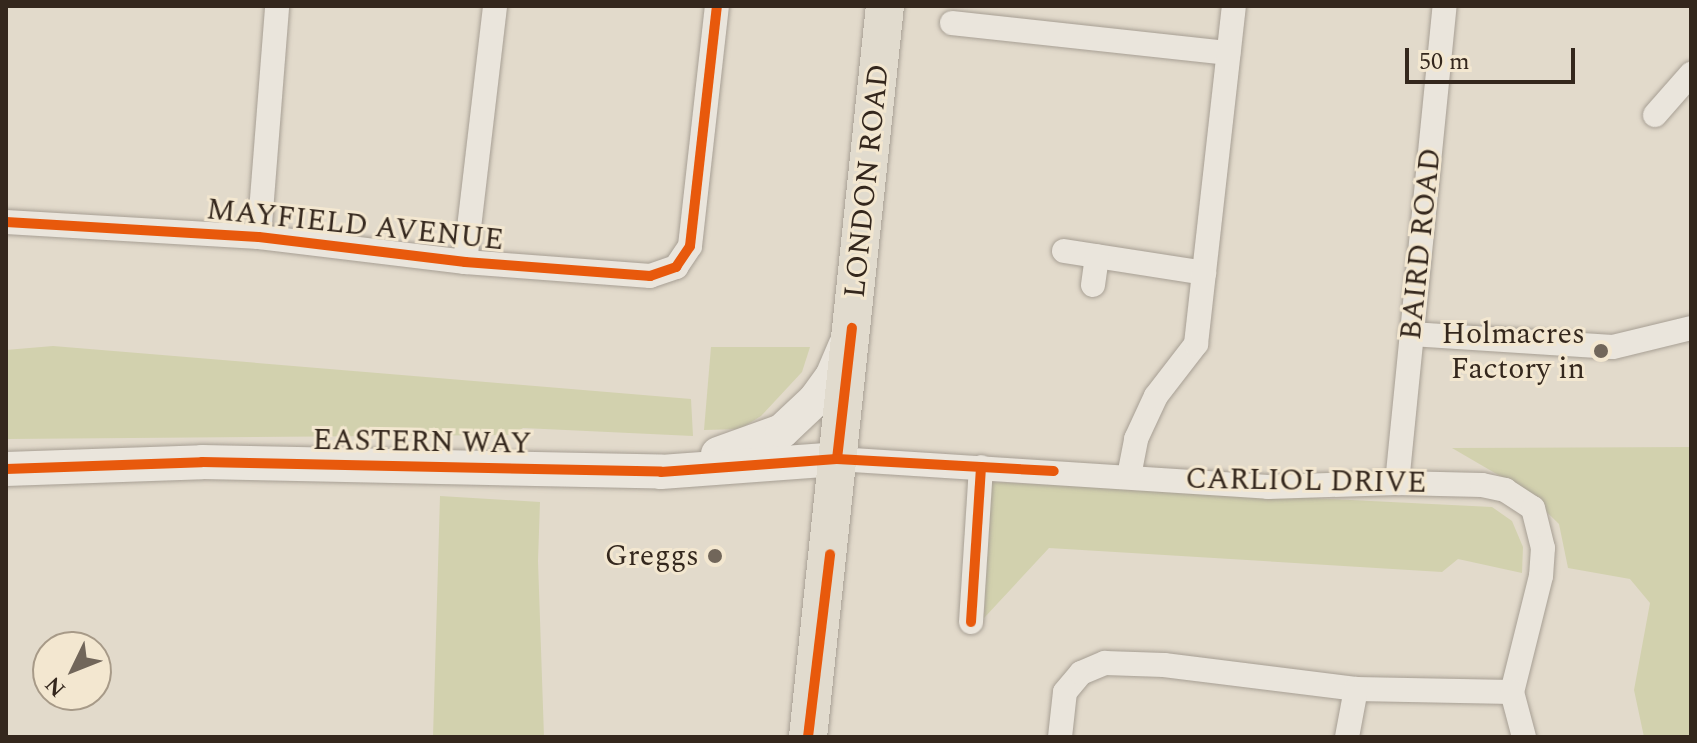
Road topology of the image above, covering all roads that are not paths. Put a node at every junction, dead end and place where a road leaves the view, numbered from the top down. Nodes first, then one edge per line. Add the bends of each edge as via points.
1 (277, 6) edge
2 (495, 6) edge
3 (717, 6) edge
4 (885, 6) edge
5 (1234, 6) edge
6 (1445, 6) edge
7 (994, 16) edge
8 (952, 23) dead end
9 (1228, 53) junction
10 (1691, 74) edge
11 (1655, 115) dead end
12 (6, 222) edge
13 (259, 237) junction
14 (1064, 251) dead end
15 (1097, 256) junction
16 (465, 262) junction
17 (1204, 273) junction
18 (1093, 285) dead end
19 (852, 328) junction
20 (1691, 328) edge
21 (1411, 334) junction
22 (837, 459) junction
23 (981, 467) junction
24 (6, 469) edge
25 (661, 472) junction
26 (1129, 476) junction
27 (1397, 483) junction
28 (971, 622) dead end
29 (1356, 689) junction
30 (1512, 692) junction
31 (808, 737) edge
32 (1060, 737) edge
33 (1347, 737) edge
34 (1524, 737) edge

1 - 13 street
2 - 16 street
3 - 16 street, MAYFIELD AVENUE via 690,246 676,267 650,276
4 - 19 main road, LONDON ROAD
5 - 9 street
6 - 21 street, BAIRD ROAD
7 - 8 street
7 - 9 street
9 - 17 street
10 - 11 street
12 - 13 street, MAYFIELD AVENUE
13 - 16 street, MAYFIELD AVENUE
14 - 15 street
15 - 17 street
15 - 18 street
17 - 26 street via 1196,344 1156,396 1136,439
19 - 22 main road, LONDON ROAD
19 - 25 street via 832,377 782,431
20 - 21 street via 1613,347
21 - 27 street, BAIRD ROAD
22 - 23 street, CARLIOL DRIVE
22 - 25 street, EASTERN WAY
22 - 31 main road, LONDON ROAD
23 - 26 street, CARLIOL DRIVE
23 - 28 street
24 - 25 street, EASTERN WAY via 202,462
26 - 27 street, CARLIOL DRIVE via 1268,487
27 - 30 street, CARLIOL DRIVE via 1482,485 1505,490 1533,508 1543,548 1541,576
29 - 30 street
29 - 32 street via 1164,665 1105,663 1081,673 1065,692
29 - 33 street
30 - 34 street, CARLIOL DRIVE

